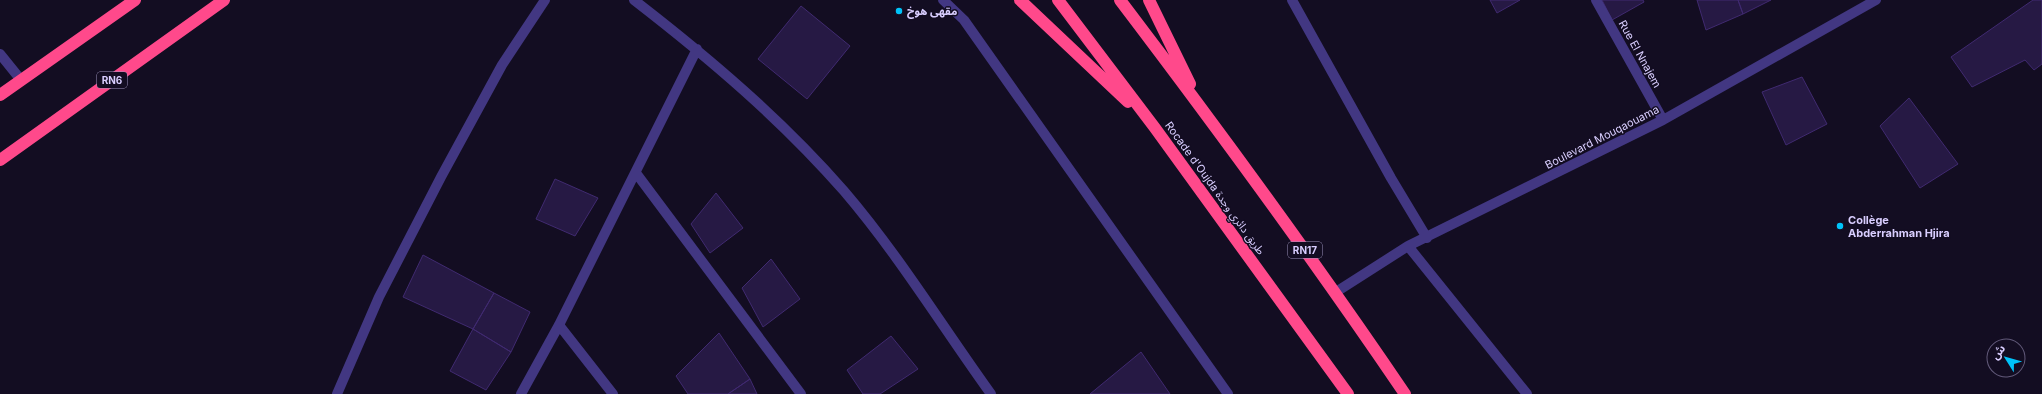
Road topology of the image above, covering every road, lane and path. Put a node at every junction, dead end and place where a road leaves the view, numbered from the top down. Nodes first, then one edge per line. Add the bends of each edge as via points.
1 (135, 0) edge
2 (224, 0) edge
3 (545, 0) edge
4 (634, 0) edge
5 (943, 0) edge
6 (1020, 0) edge
7 (1058, 0) edge
8 (1120, 0) edge
9 (1149, 0) edge
10 (1292, 0) edge
11 (1596, 0) edge
12 (1876, 0) edge
13 (698, 50) junction
14 (0, 54) edge
15 (21, 80) junction
16 (0, 95) edge
17 (1202, 108) junction
18 (1663, 120) junction
19 (1155, 128) junction
20 (0, 160) edge
21 (636, 173) junction
22 (1427, 238) junction
23 (1408, 246) junction
24 (1336, 292) junction
25 (559, 325) junction
26 (337, 394) edge
27 (521, 394) edge
28 (613, 394) edge
29 (801, 394) edge
30 (991, 394) edge
31 (1228, 394) edge
32 (1348, 394) edge
33 (1405, 394) edge
34 (1527, 394) edge

1 - 15 highway
2 - 20 highway, RN6
3 - 26 street via 502,64 441,176 379,297
4 - 13 street
5 - 31 street via 964,20
6 - 19 highway
7 - 19 highway, Rocade d'Oujda طريق دائري وجدة
8 - 17 highway, RN17
9 - 17 highway
10 - 22 street
11 - 18 street, Rue El Nnajem
12 - 18 street, Boulevard Mouqaouama
13 - 21 street
13 - 30 street via 784,126 844,191 897,259
14 - 15 street
15 - 16 highway
17 - 24 highway, RN17
18 - 22 street, Boulevard Mouqaouama
19 - 32 highway, Rocade d'Oujda طريق دائري وجدة
21 - 25 street
21 - 29 street
22 - 23 street, Boulevard Mouqaouama
23 - 24 street, Boulevard Mouqaouama
23 - 34 street
24 - 33 highway, RN17
25 - 27 street
25 - 28 street

